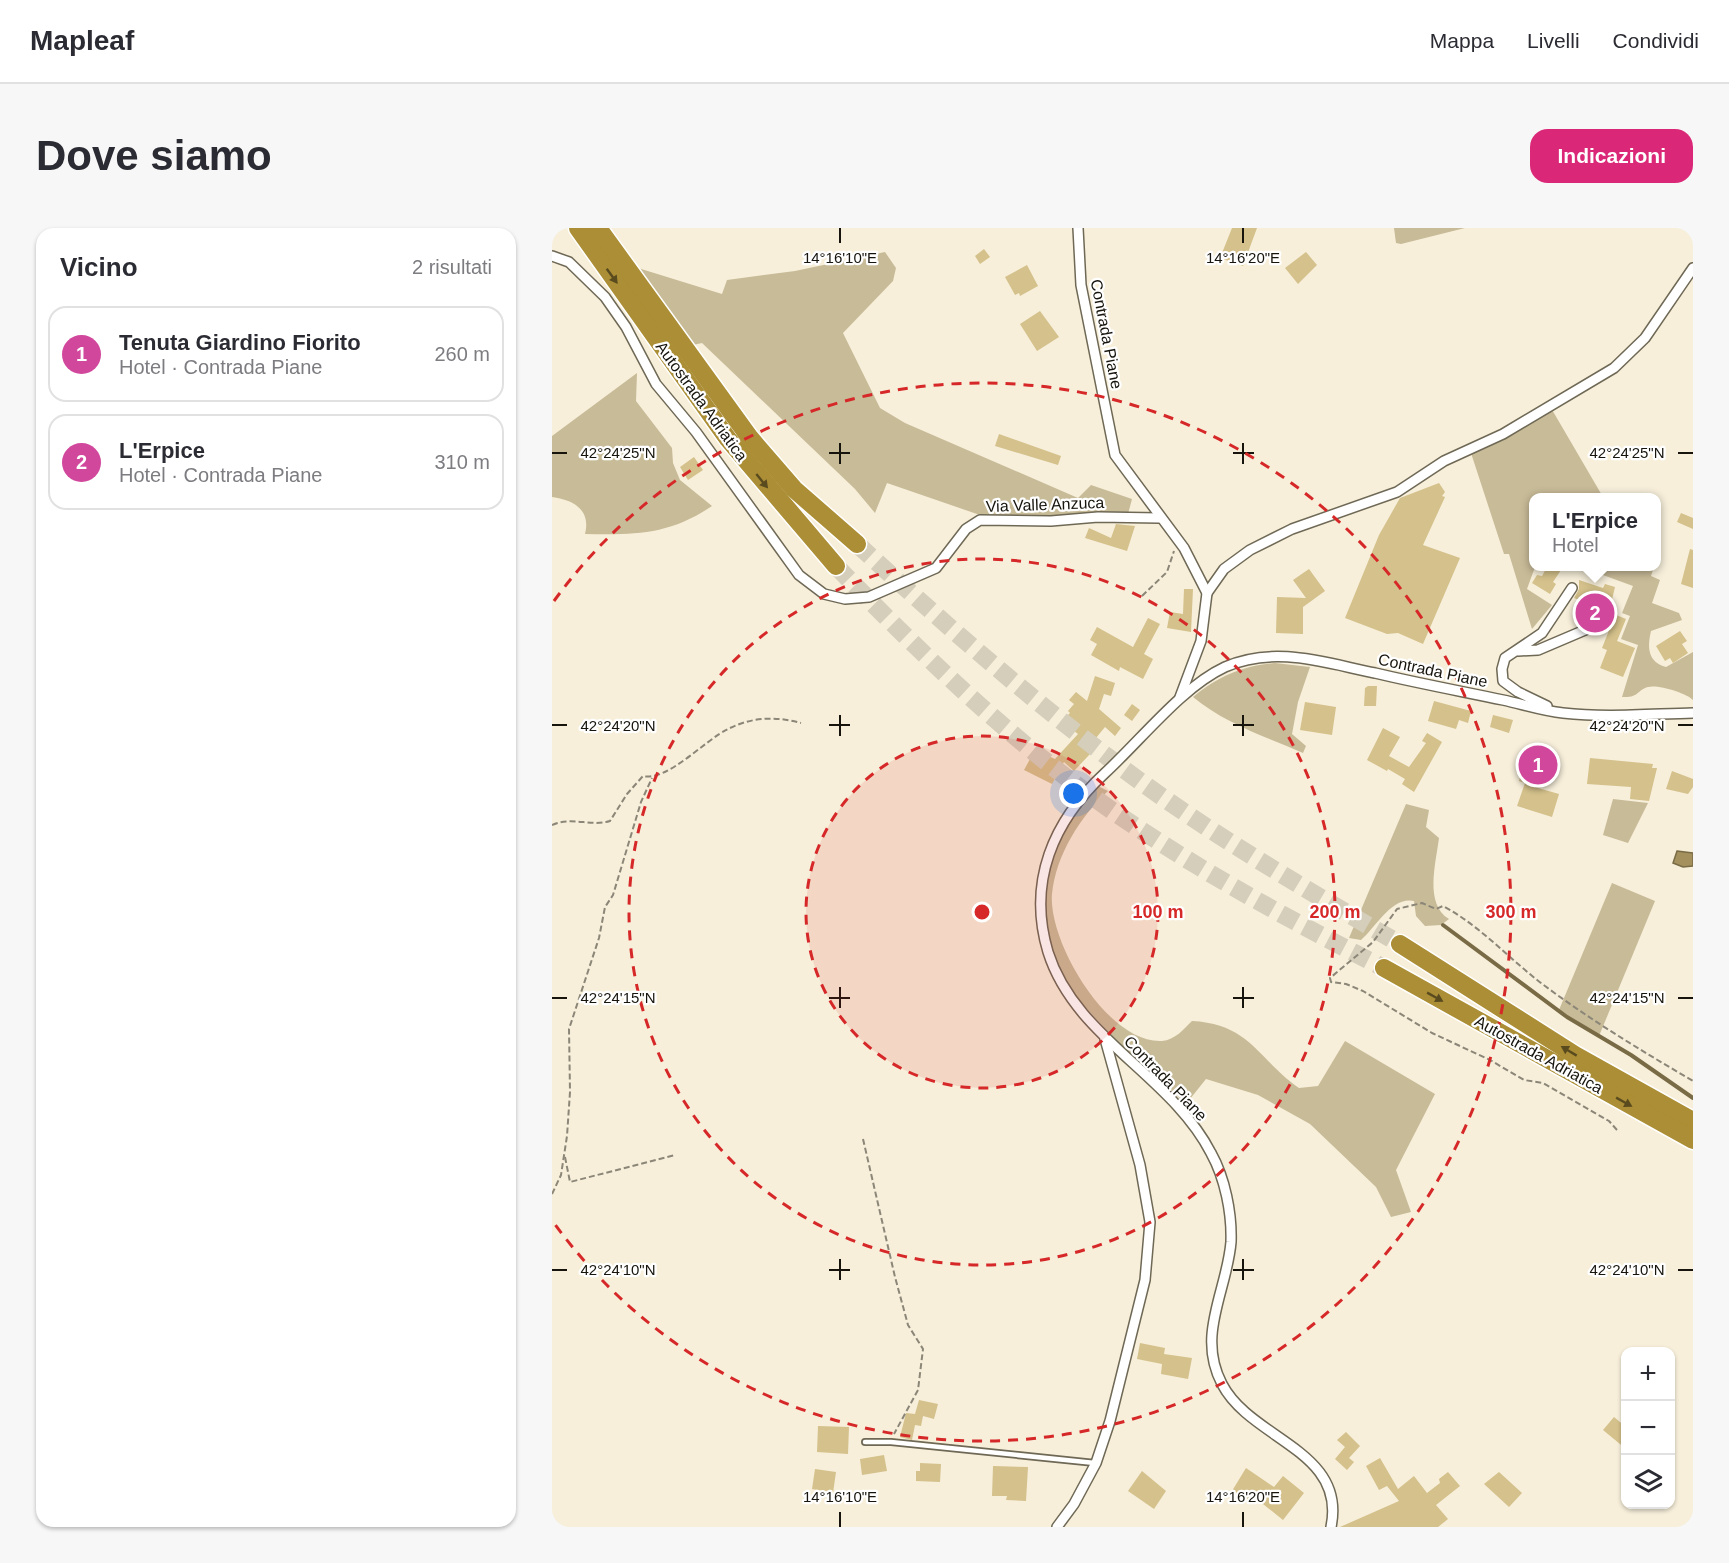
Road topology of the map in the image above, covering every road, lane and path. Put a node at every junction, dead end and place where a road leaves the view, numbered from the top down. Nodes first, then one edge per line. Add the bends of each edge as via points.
1 (578, 228) edge
2 (598, 228) edge
3 (1078, 228) edge
4 (552, 256) edge
5 (1693, 268) edge
6 (673, 347) junction
7 (1159, 519) junction
8 (857, 544) tunnel mouth
9 (1180, 544) junction
10 (836, 566) tunnel mouth
11 (1572, 588) dead end
12 (1207, 592) junction
13 (1142, 596) dead end
14 (1585, 630) dead end
15 (1518, 651) junction
16 (1179, 700) junction
17 (1563, 713) junction
18 (1693, 713) edge
19 (801, 723) dead end
20 (652, 778) junction
21 (552, 825) edge
22 (1487, 936) dead end
23 (1400, 944) tunnel mouth
24 (1384, 968) tunnel mouth
25 (1105, 1036) junction
26 (1693, 1081) edge
27 (1693, 1122) edge
28 (863, 1138) dead end
29 (1693, 1140) edge
30 (564, 1154) junction
31 (675, 1155) dead end
32 (552, 1194) edge
33 (865, 1442) dead end
34 (891, 1442) junction
35 (1096, 1463) junction
36 (1058, 1527) edge
37 (1331, 1527) edge

1 -> 6 highway, Autostrada Adriatica
2 - 6 highway, Autostrada Adriatica
3 - 7 street, Contrada Piane via 1081,285 1115,455
4 - 7 street, Via Valle Anzuca via 569,262 605,297 656,384 696,432 799,575 824,594 844,599 869,597 936,568 966,529 981,520 1051,521 1098,516
5 - 12 street via 1645,338 1614,368 1503,434 1444,461 1397,492 1292,529 1250,550 1224,569
6 - 8 highway, Autostrada Adriatica via 794,489
6 -> 10 highway, Autostrada Adriatica via 729,439
7 - 9 street, Contrada Piane
9 - 12 street, Contrada Piane
9 - 13 path via 1173,551 1167,572
11 - 15 street via 1542,633
12 - 16 street, Contrada Piane via 1201,640
14 - 15 street via 1538,650
15 - 17 street via 1505,658 1503,681
16 - 17 street, Contrada Piane via 1225,667 1255,658 1291,656
16 - 25 street, Contrada Piane via 1075,803 1059,829 1043,876 1043,932 1054,969 1078,1007
17 - 18 street, Contrada Piane
19 - 20 path via 779,717 763,718 729,728
20 - 21 path via 643,776 610,821 601,824 577,820
20 - 30 path via 606,907 569,1029 570,1092
22 - 26 path via 1544,985 1613,1034
27 -> 23 highway, Autostrada Adriatica via 1557,1044
24 -> 29 highway, Autostrada Adriatica
25 - 35 street via 1140,1165 1150,1222 1145,1280
25 - 37 street, Contrada Piane via 1177,1106 1212,1153 1228,1203 1231,1244 1211,1325 1221,1382 1252,1417 1313,1463 1328,1482 1334,1501
28 - 34 path via 894,1278 908,1325 923,1349 918,1390
30 - 31 path via 570,1182
30 - 32 path via 561,1175
33 - 34 lane
34 - 35 lane
35 - 36 street

